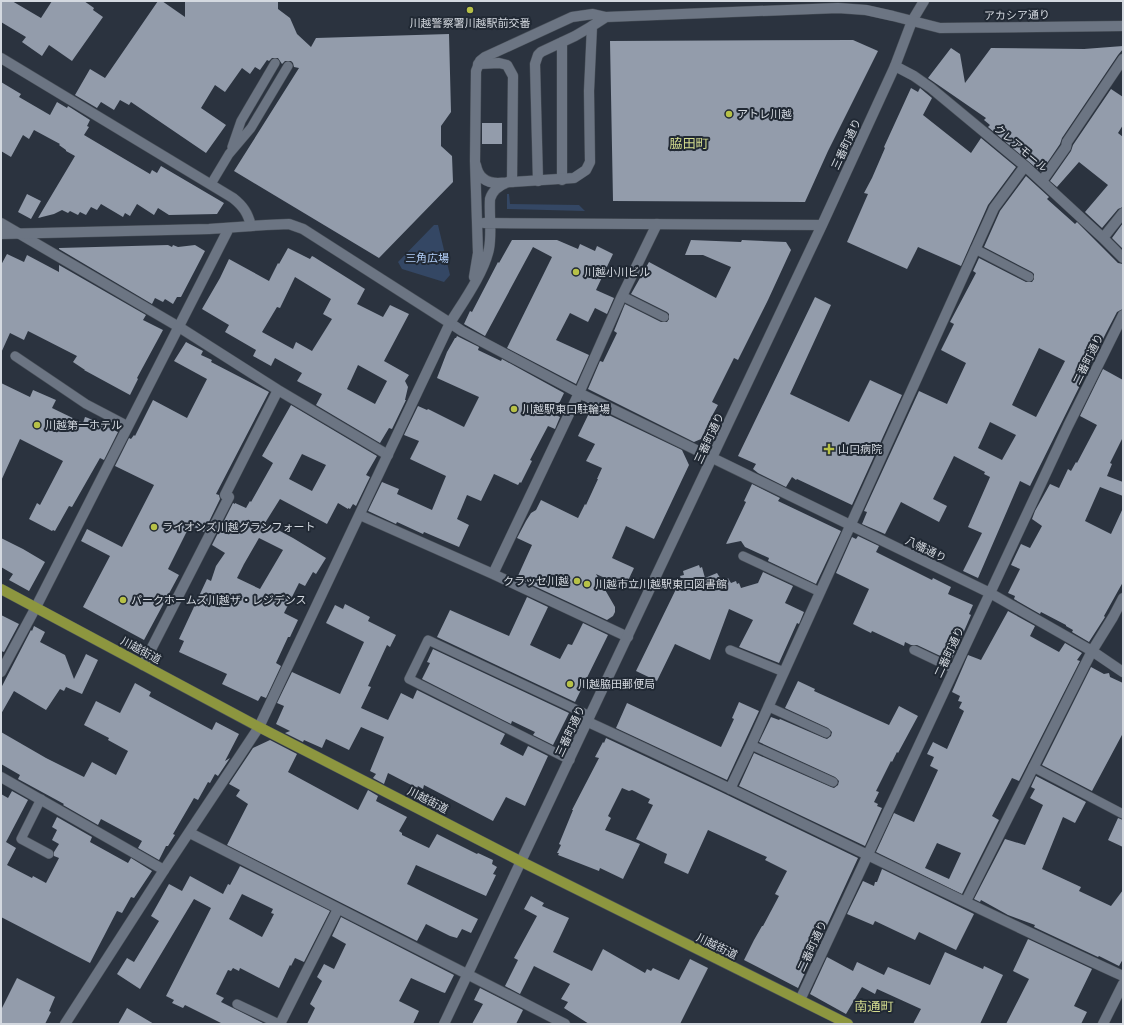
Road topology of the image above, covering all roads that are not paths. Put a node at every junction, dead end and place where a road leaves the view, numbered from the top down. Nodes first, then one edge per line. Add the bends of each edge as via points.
1 (924, 1) edge
2 (606, 17) junction
3 (912, 21) junction
4 (592, 26) junction
5 (1123, 26) edge
6 (562, 42) junction
7 (1, 58) edge
8 (1123, 59) edge
9 (275, 63) dead end
10 (478, 64) junction
11 (288, 66) dead end
12 (895, 66) junction
13 (229, 154) junction
14 (475, 161) junction
15 (1025, 166) junction
16 (562, 180) junction
17 (538, 181) junction
18 (1042, 181) junction
19 (510, 182) junction
20 (211, 184) junction
21 (1123, 214) edge
22 (1, 223) edge
23 (477, 223) junction
24 (490, 223) junction
25 (657, 224) junction
26 (822, 225) junction
27 (251, 226) junction
28 (229, 228) junction
29 (18, 233) junction
30 (1, 234) edge
31 (1103, 238) junction
32 (975, 249) junction
33 (1123, 258) edge
34 (1029, 277) dead end
35 (466, 296) junction
36 (622, 296) junction
37 (1123, 315) edge
38 (664, 317) dead end
39 (450, 323) junction
40 (179, 327) junction
41 (15, 356) dead end
42 (278, 390) junction
43 (578, 393) junction
44 (128, 426) junction
45 (388, 455) junction
46 (713, 458) junction
47 (360, 515) junction
48 (850, 525) junction
49 (743, 556) dead end
50 (493, 574) junction
51 (1, 589) edge
52 (820, 592) junction
53 (990, 593) junction
54 (1123, 598) edge
55 (36, 607) junction
56 (628, 637) junction
57 (730, 650) dead end
58 (914, 650) dead end
59 (1092, 651) junction
60 (143, 665) junction
61 (954, 669) junction
62 (1, 672) edge
63 (784, 672) junction
64 (1123, 672) edge
65 (768, 707) junction
66 (589, 719) junction
67 (259, 727) junction
68 (826, 733) dead end
69 (751, 745) junction
70 (570, 760) junction
71 (1033, 767) junction
72 (1, 777) edge
73 (833, 782) dead end
74 (730, 789) junction
75 (41, 799) junction
76 (1123, 814) edge
77 (190, 833) junction
78 (49, 854) dead end
79 (868, 855) junction
80 (522, 862) junction
81 (164, 870) junction
82 (966, 901) junction
83 (338, 908) junction
84 (468, 975) junction
85 (1123, 976) edge
86 (1123, 984) edge
87 (800, 1000) junction
88 (237, 1004) dead end
89 (561, 1023) edge
90 (65, 1024) edge
91 (280, 1024) edge
92 (444, 1024) edge
93 (848, 1024) edge
94 (1103, 1024) edge

1 - 3 street, 三番町通り
2 - 3 street, アカシア通り via 838,8 866,10
2 - 4 street
2 - 10 street, アカシア通り via 593,14 572,17 484,57
3 - 5 street, アカシア通り via 940,28
3 - 12 street, 三番町通り
4 - 6 street
4 - 16 street via 589,91 590,162 580,176
6 - 16 street
6 - 17 street via 541,52 535,64
7 - 20 street
8 - 18 street
9 - 13 lane via 241,121
10 - 14 street via 475,80
10 - 19 street via 499,63 507,66 513,76
11 - 13 lane via 251,128
12 - 15 street, クレアモール via 931,88
12 - 26 street, 三番町通り
13 - 20 lane
14 - 19 street via 478,173 487,181 498,184
14 - 23 street
15 - 18 street, クレアモール
15 - 32 street via 994,208
16 - 17 street
17 - 19 street
18 - 31 street, クレアモール
19 - 24 street via 492,192
20 - 27 street via 242,205
21 - 31 street
22 - 29 street
23 - 24 street
23 - 35 street via 476,267
24 - 25 street
24 - 35 street via 487,255
25 - 26 street
25 - 36 street
26 - 46 street, 三番町通り
27 - 28 street, 八幡通り
27 - 39 street, 八幡通り via 289,224 303,229
28 - 29 street, 八幡通り
28 - 40 street
29 - 30 street, 八幡通り
29 - 40 street
31 - 33 street, クレアモール
32 - 34 lane
32 - 48 street
35 - 39 street
36 - 38 lane
36 - 43 street
37 - 53 street, 二番町通り
39 - 43 street, 八幡通り
39 - 45 street
40 - 42 street
40 - 44 street
41 - 44 lane via 86,404
42 - 45 street
42 - 60 street via 225,495 229,497
43 - 46 street, 八幡通り
43 - 50 street
44 - 55 street
45 - 47 street
46 - 48 street, 八幡通り
46 - 56 street, 三番町通り
47 - 50 street
47 - 67 street
48 - 52 street
48 - 53 street, 八幡通り
49 - 52 lane
50 - 56 street
51 - 55 main road, 川越街道
52 - 63 street
53 - 59 street, 八幡通り
53 - 61 street, 二番町通り
54 - 59 street
55 - 60 main road, 川越街道
55 - 62 street
56 - 66 street, 三番町通り
57 - 63 lane
58 - 61 lane
59 - 64 street, 八幡通り
59 - 71 street
60 - 67 main road, 川越街道
61 - 79 street, 二番町通り
63 - 65 street
65 - 68 lane
65 - 69 street
66 - 70 street, 三番町通り
66 - 70 lane via 428,640 409,679
66 - 74 street
67 - 77 street
67 - 80 main road, 川越街道
69 - 73 lane
69 - 74 street
70 - 80 street, 三番町通り
71 - 76 lane
71 - 82 street
72 - 75 street
74 - 79 street
75 - 78 lane via 21,839
75 - 81 street
77 - 81 street
77 - 83 street
79 - 82 street
79 - 87 street, 二番町通り
80 - 84 street, 三番町通り
80 - 87 main road, 川越街道
81 - 90 street
82 - 85 street
83 - 84 street
83 - 91 street
84 - 89 street
84 - 92 street, 三番町通り
86 - 94 street
87 - 93 main road, 川越街道
88 - 91 lane

